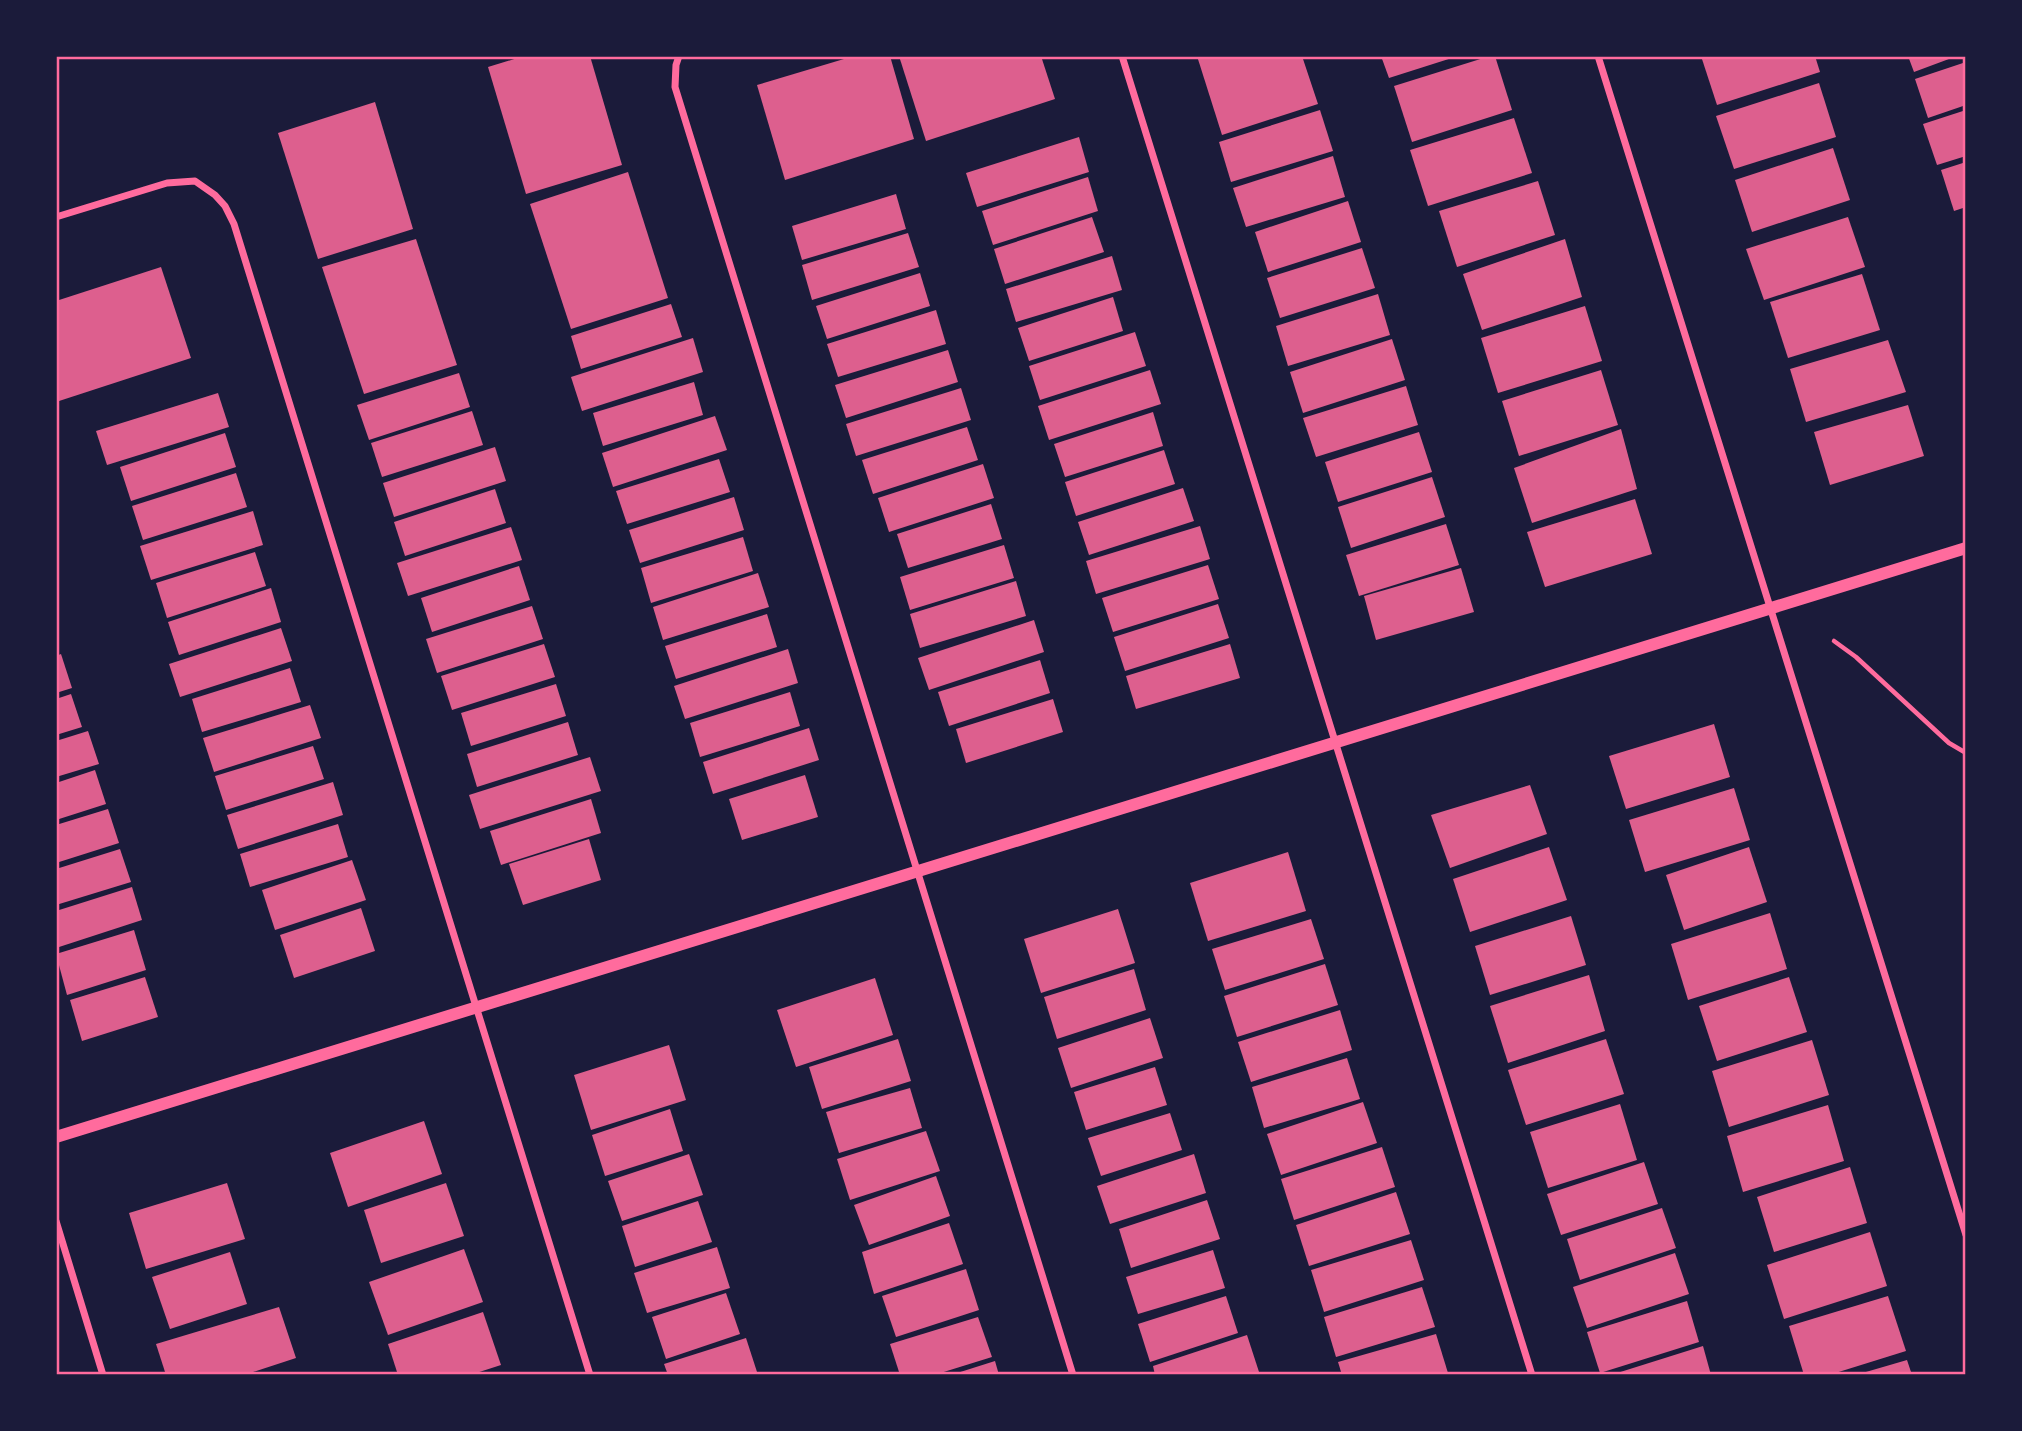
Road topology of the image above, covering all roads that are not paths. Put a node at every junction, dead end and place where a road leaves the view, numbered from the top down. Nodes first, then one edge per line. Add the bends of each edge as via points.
1 (679, 56) edge
2 (1122, 56) edge
3 (1598, 56) edge
4 (56, 217) edge
5 (1966, 548) edge
6 (1770, 608) junction
7 (1336, 741) junction
8 (917, 872) junction
9 (477, 1008) junction
10 (56, 1137) edge
11 (56, 1221) edge
12 (1966, 1235) edge
13 (103, 1375) edge
14 (590, 1375) edge
15 (1073, 1375) edge
16 (1532, 1375) edge

1 - 8 street via 675,87
2 - 7 street
3 - 6 street
4 - 9 street via 167,183 195,181 225,206
5 - 6 street
6 - 7 street
6 - 12 street
7 - 8 street
7 - 16 street
8 - 9 street
8 - 15 street
9 - 10 street
9 - 14 street
11 - 13 street

